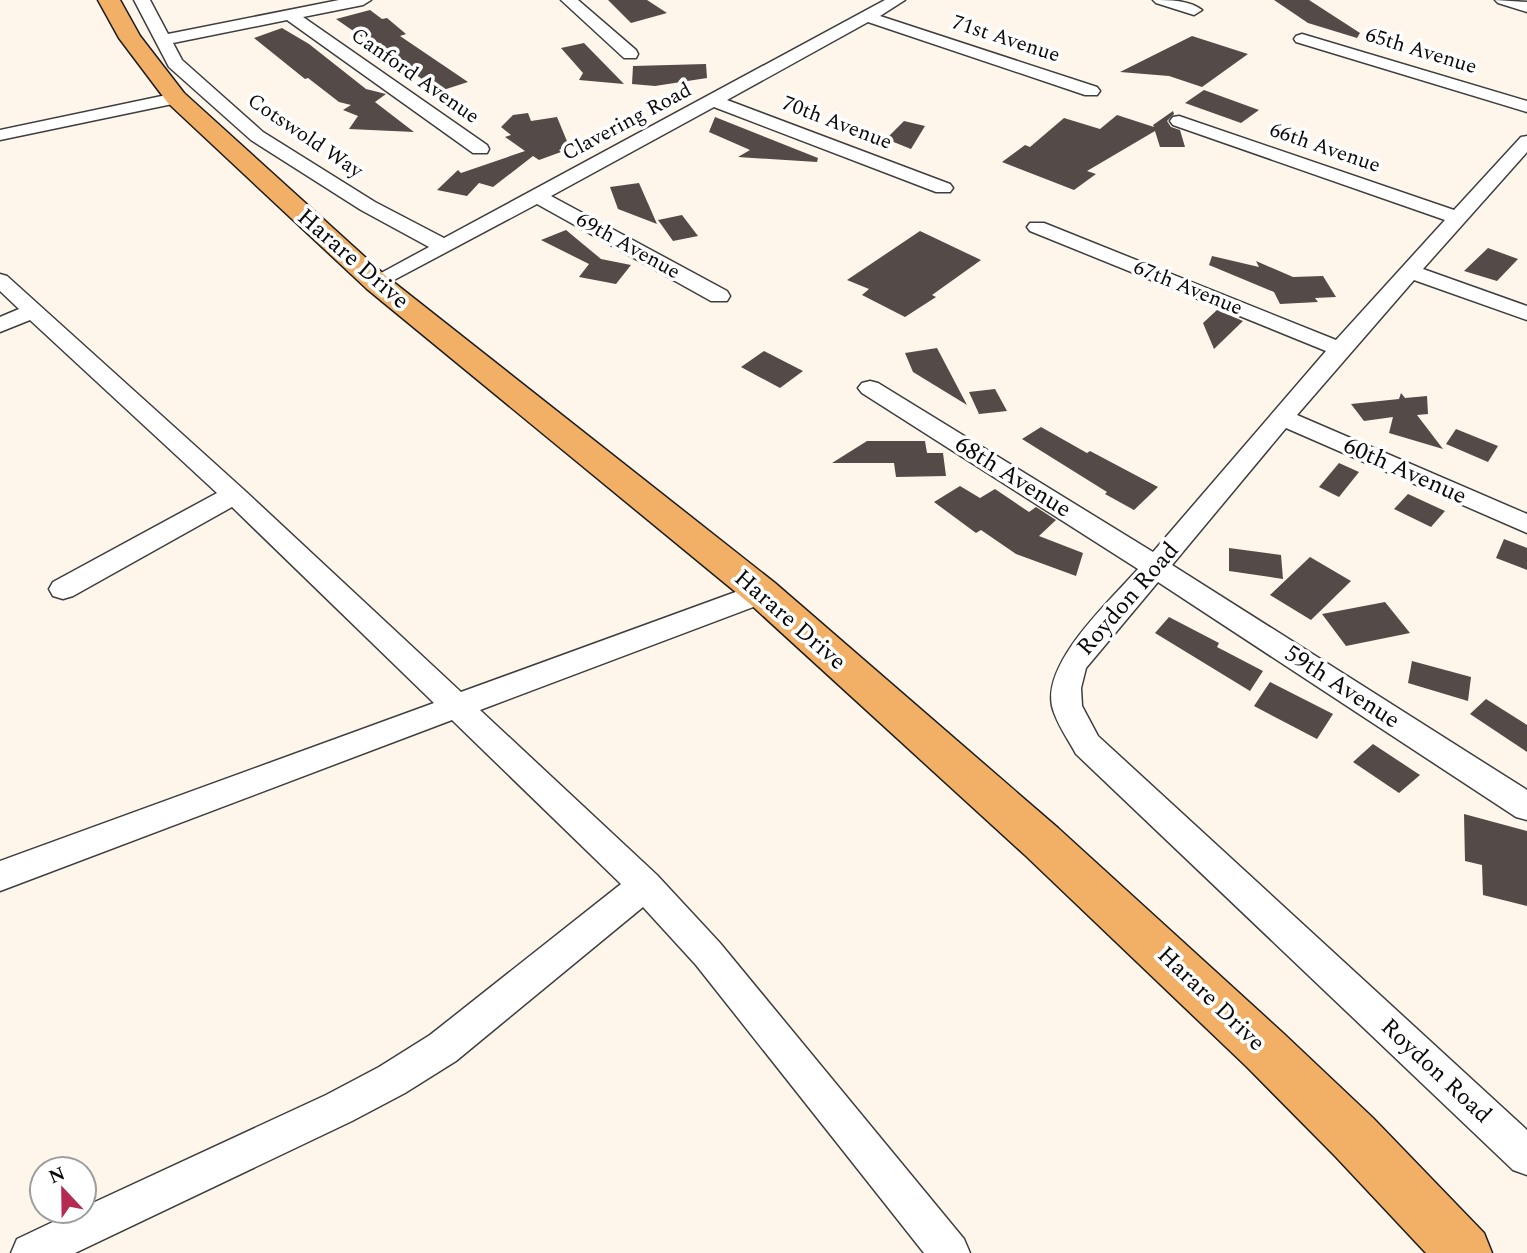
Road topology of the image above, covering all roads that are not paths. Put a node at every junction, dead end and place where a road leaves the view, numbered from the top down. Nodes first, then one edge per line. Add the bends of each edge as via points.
1 (109, 0) edge
2 (142, 0) edge
3 (363, 0) edge
4 (569, 0) edge
5 (897, 0) edge
6 (1161, 0) edge
7 (1503, 0) edge
8 (305, 6) edge
9 (1527, 7) edge
10 (1194, 10) dead end
11 (290, 15) junction
12 (867, 17) junction
13 (1302, 39) dead end
14 (162, 40) junction
15 (630, 54) dead end
16 (1091, 91) dead end
17 (176, 98) junction
18 (714, 101) junction
19 (1527, 107) edge
20 (1179, 121) dead end
21 (0, 135) edge
22 (480, 149) dead end
23 (1522, 154) edge
24 (943, 188) dead end
25 (537, 196) junction
26 (1455, 218) junction
27 (1037, 228) dead end
28 (445, 247) junction
29 (1412, 272) junction
30 (0, 280) edge
31 (377, 283) junction
32 (719, 296) dead end
33 (32, 311) junction
34 (1527, 313) edge
35 (0, 326) edge
36 (1340, 349) junction
37 (870, 388) dead end
38 (1282, 417) junction
39 (234, 495) junction
40 (1527, 524) edge
41 (1156, 566) junction
42 (62, 589) dead end
43 (762, 593) junction
44 (460, 707) junction
45 (1527, 807) edge
46 (0, 876) edge
47 (645, 885) junction
48 (1527, 1156) edge
49 (31, 1253) edge
50 (950, 1253) edge
51 (1464, 1253) edge

1 - 17 main road, Harare Drive via 130,38
2 - 14 street, Cotswold Way
3 - 8 street
4 - 15 street
5 - 12 street, Clavering Road
6 - 10 street
7 - 9 street
8 - 11 street
11 - 14 street
11 - 22 street, Canford Avenue
12 - 16 street, 71st Avenue
12 - 18 street, Clavering Road
13 - 19 street, 65th Avenue
14 - 28 street, Cotswold Way via 183,72 257,136
17 - 21 street
17 - 31 main road, Harare Drive
18 - 24 street, 70th Avenue
18 - 25 street, Clavering Road
20 - 26 street, 66th Avenue
23 - 26 street, Roydon Road
25 - 28 street, Clavering Road
25 - 32 street, 69th Avenue
26 - 29 street, Roydon Road
27 - 36 street, 67th Avenue
28 - 31 street, Clavering Road
29 - 34 street
29 - 36 street, Roydon Road
30 - 33 street
31 - 43 main road, Harare Drive
33 - 35 street
33 - 39 street
36 - 38 street, Roydon Road
37 - 41 street, 68th Avenue
38 - 40 street, 60th Avenue
38 - 41 street, Roydon Road
39 - 42 street
39 - 44 street
41 - 45 street, 59th Avenue
41 - 48 street, Roydon Road via 1073,664 1064,690 1069,715 1087,745
43 - 44 street
43 - 51 main road, Harare Drive via 1154,945 1354,1138
44 - 46 street
44 - 47 street
47 - 49 street via 443,1048 392,1080
47 - 50 street via 708,954

